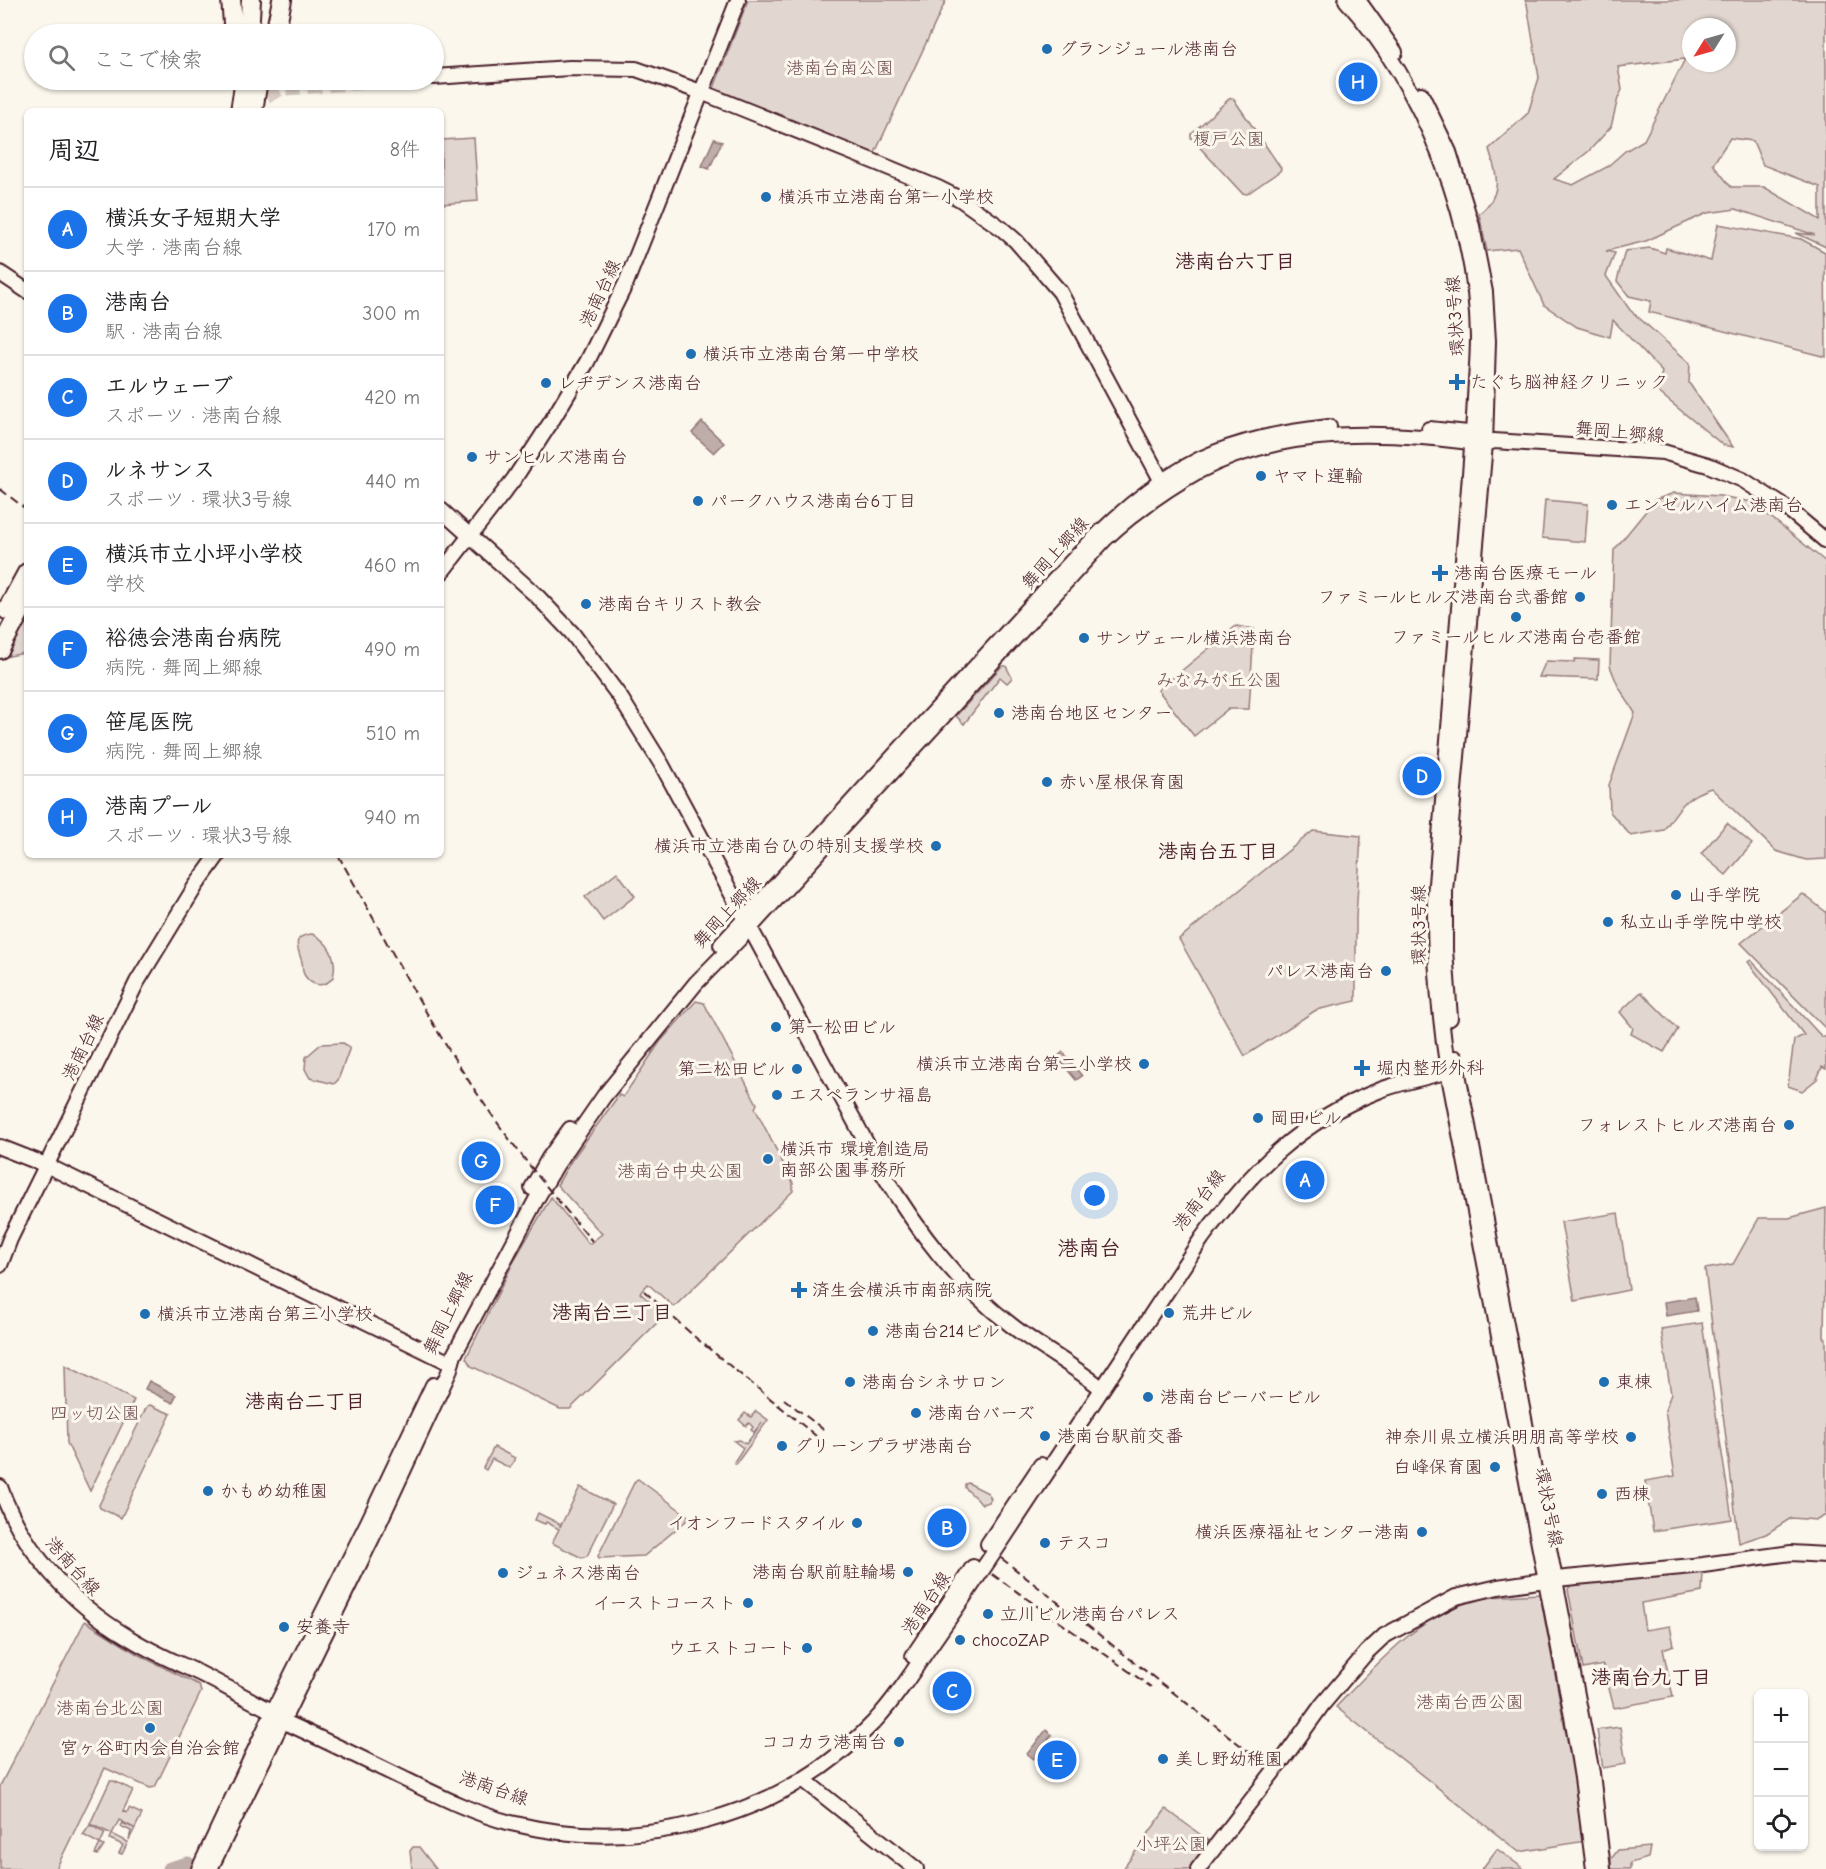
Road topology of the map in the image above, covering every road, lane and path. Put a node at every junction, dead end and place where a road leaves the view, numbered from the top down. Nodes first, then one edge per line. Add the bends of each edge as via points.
1 (231, 0) edge
2 (251, 0) edge
3 (263, 0) edge
4 (282, 0) edge
5 (738, 0) edge
6 (1346, 0) edge
7 (1358, 0) edge
8 (233, 24) edge
9 (250, 24) edge
10 (262, 24) edge
11 (277, 24) edge
12 (444, 76) edge
13 (232, 90) edge
14 (243, 90) edge
15 (701, 92) junction
16 (230, 108) edge
17 (240, 108) edge
18 (0, 273) edge
19 (24, 289) edge
20 (1483, 439) junction
21 (1165, 486) junction
22 (444, 513) edge
23 (469, 536) junction
24 (1826, 541) edge
25 (444, 569) edge
26 (24, 578) edge
27 (24, 604) edge
28 (0, 622) edge
29 (0, 649) edge
30 (216, 858) edge
31 (747, 924) junction
32 (1450, 1066) junction
33 (0, 1146) edge
34 (46, 1165) junction
35 (0, 1265) edge
36 (444, 1360) junction
37 (1098, 1385) junction
38 (0, 1487) edge
39 (1826, 1556) edge
40 (1550, 1580) junction
41 (280, 1715) junction
42 (804, 1780) junction
43 (199, 1869) edge
44 (210, 1869) edge
45 (916, 1869) edge
46 (1198, 1869) edge
47 (1593, 1869) edge
48 (1603, 1869) edge

1 - 8 highway
2 - 9 highway
3 - 10 highway
4 - 11 highway
5 - 15 street, 港南台線
6 - 20 street, 環状3号線 via 1410,90 1453,195 1468,254 1476,316
7 - 20 street, 環状3号線 via 1417,86 1449,152 1472,226 1485,292 1488,341
12 - 15 street via 570,68 636,69
13 - 16 highway
14 - 17 highway
15 - 21 street via 938,188 1001,228 1059,292
15 - 23 street, 港南台線 via 626,283 587,362 514,480
18 - 19 street
20 - 21 street, 舞岡上郷線 via 1341,435 1299,440 1255,449
20 - 24 street, 舞岡上郷線 via 1663,452 1708,465 1743,480 1788,509
20 - 32 street, 環状3号線 via 1435,896 1435,958
21 - 31 street, 舞岡上郷線 via 1105,539
22 - 23 street
23 - 25 street, 港南台線
23 - 31 street via 537,596 604,674 643,731
26 - 28 highway
27 - 29 highway
30 - 34 street, 港南台線 via 137,982
31 - 36 street, 舞岡上郷線 via 690,977 640,1036 549,1158
31 - 37 street via 882,1172 920,1232 992,1310
31 - 41 street, 舞岡上郷線 via 647,1041 552,1172 454,1355 377,1527
32 - 37 street, 港南台線 via 1388,1079 1358,1091 1312,1116 1255,1162 1195,1231
32 - 40 street, 環状3号線
33 - 34 street
34 - 35 street, 港南台線
34 - 36 street
36 - 41 street, 舞岡上郷線
37 - 41 street, 港南台線 via 884,1697 860,1725 799,1773 711,1813 642,1827 589,1827 528,1819 472,1803 345,1741
37 - 42 street, 港南台線 via 1032,1496 904,1685 854,1741
38 - 41 street, 港南台線 via 32,1549 83,1606 128,1637
39 - 40 street via 1791,1553
40 - 46 street via 1456,1597 1384,1636 1349,1671
40 - 47 street, 環状3号線
40 - 48 street, 環状3号線 via 1592,1773
41 - 42 street, 港南台線 via 469,1809 512,1823 582,1834 620,1835 706,1822 743,1810
41 - 43 street
41 - 44 street
42 - 45 street

